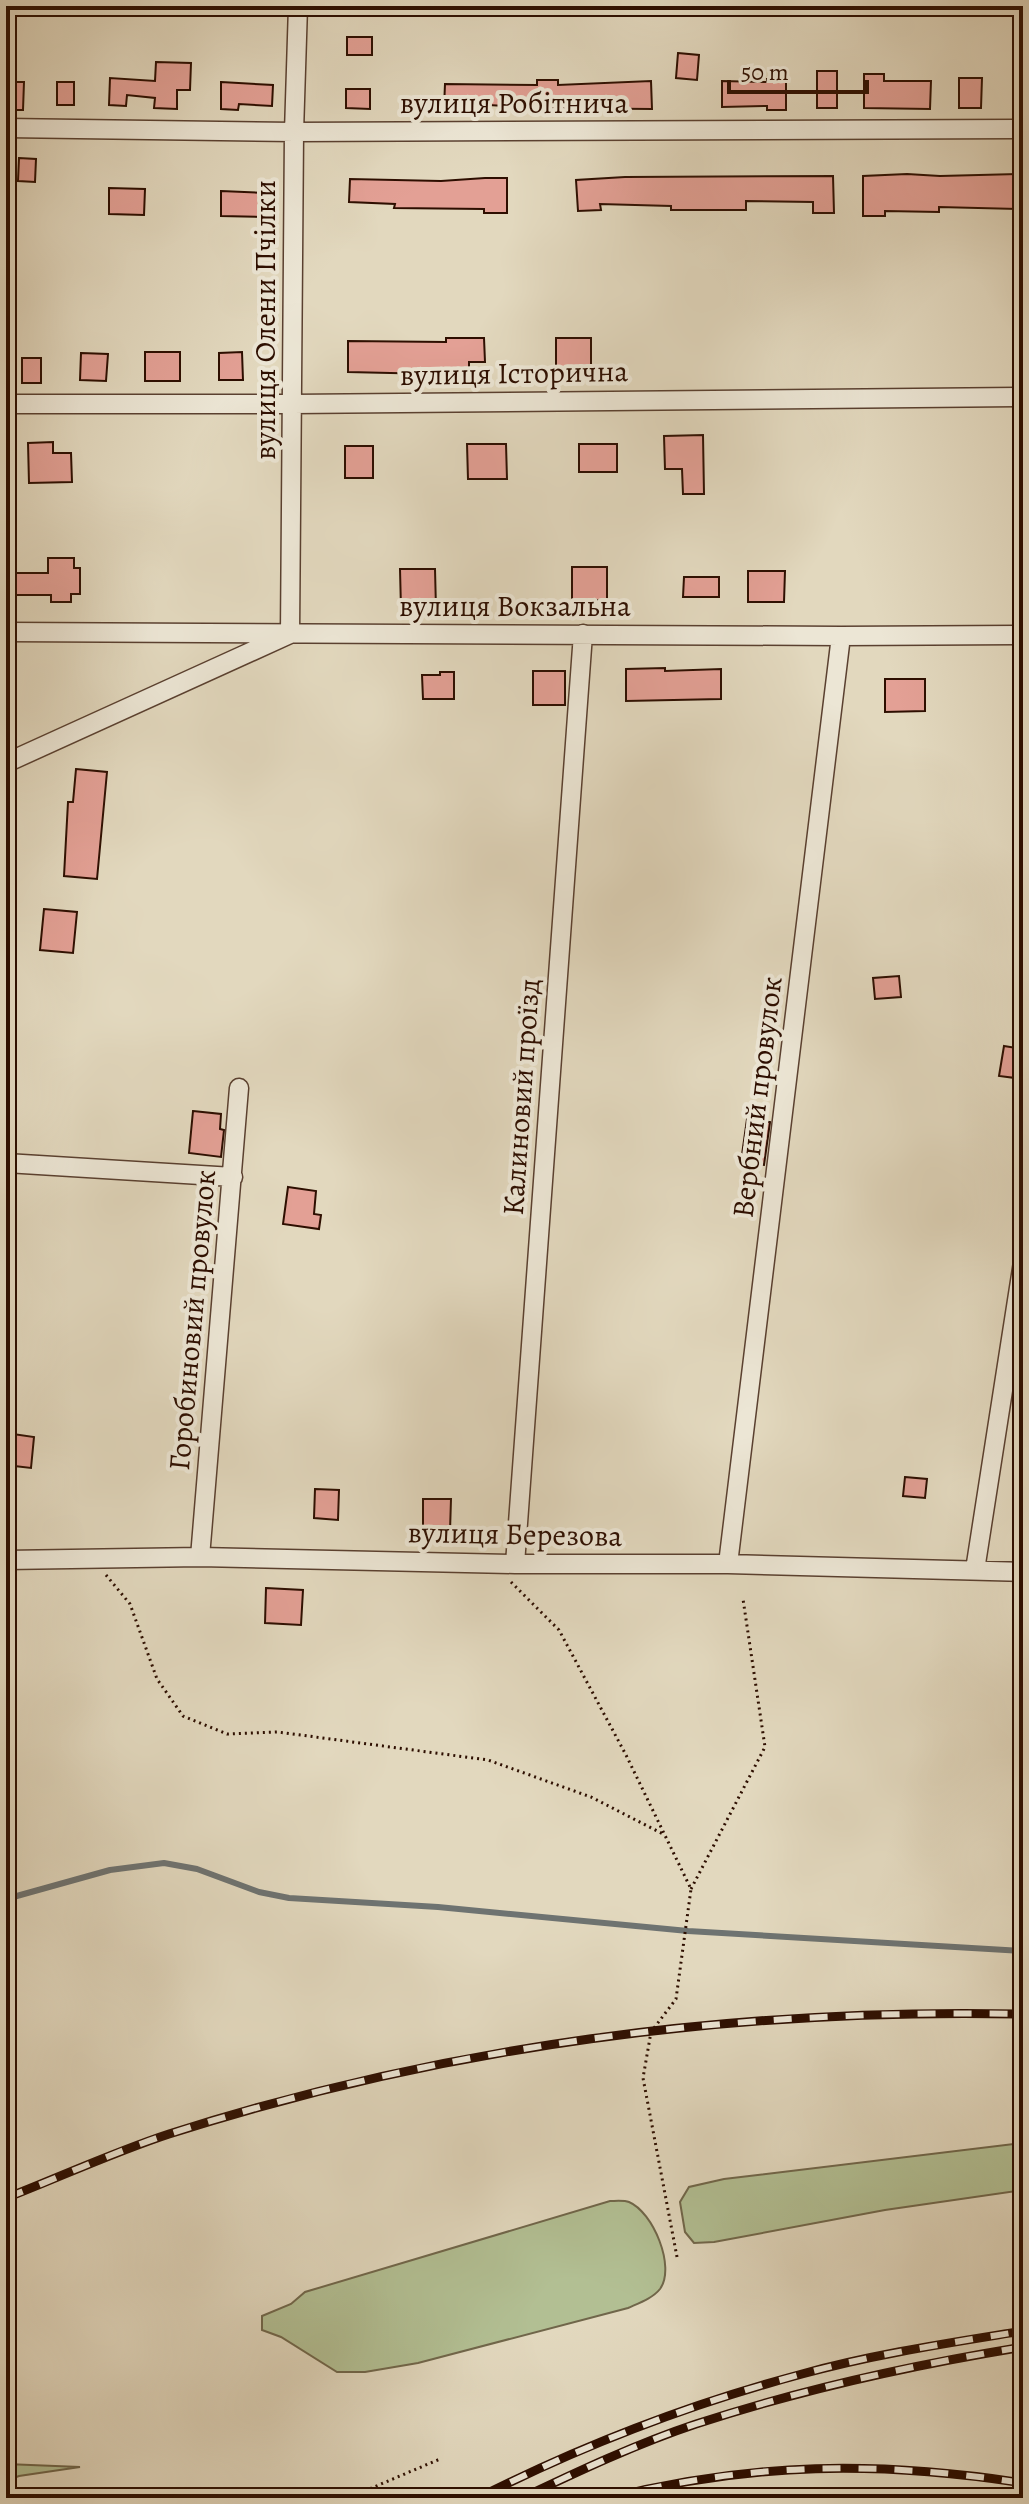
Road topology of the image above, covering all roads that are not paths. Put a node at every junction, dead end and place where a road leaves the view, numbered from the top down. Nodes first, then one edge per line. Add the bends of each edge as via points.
1 (298, 6) edge
2 (6, 128) edge
3 (1023, 129) edge
4 (294, 132) junction
5 (1023, 397) edge
6 (6, 404) edge
7 (293, 404) junction
8 (6, 632) edge
9 (290, 634) junction
10 (583, 634) junction
11 (1023, 635) edge
12 (841, 636) junction
13 (6, 763) edge
14 (239, 1088) dead end
15 (6, 1163) edge
16 (233, 1177) junction
17 (1023, 1262) edge
18 (200, 1557) junction
19 (6, 1560) edge
20 (515, 1564) junction
21 (728, 1564) junction
22 (975, 1570) junction
23 (1023, 1572) edge

1 - 4 street, вулиця Олени Пчілки
2 - 4 street, вулиця Робітнича
3 - 4 street, вулиця Робітнича
4 - 7 street, вулиця Олени Пчілки
5 - 7 street, вулиця Історична
6 - 7 street, вулиця Історична
7 - 9 street, вулиця Олени Пчілки
8 - 9 street, вулиця Вокзальна
9 - 10 street, вулиця Вокзальна
9 - 13 street
10 - 12 street, вулиця Вокзальна
10 - 20 street, Калиновий проїзд
11 - 12 street, вулиця Вокзальна
12 - 21 street, Вербний провулок
14 - 16 street, Горобиновий провулок
15 - 16 street
16 - 18 street, Горобиновий провулок
17 - 22 street
18 - 19 street, вулиця Березова
18 - 20 street, вулиця Березова
20 - 21 street, вулиця Березова
21 - 22 street, вулиця Березова
22 - 23 street, вулиця Березова

